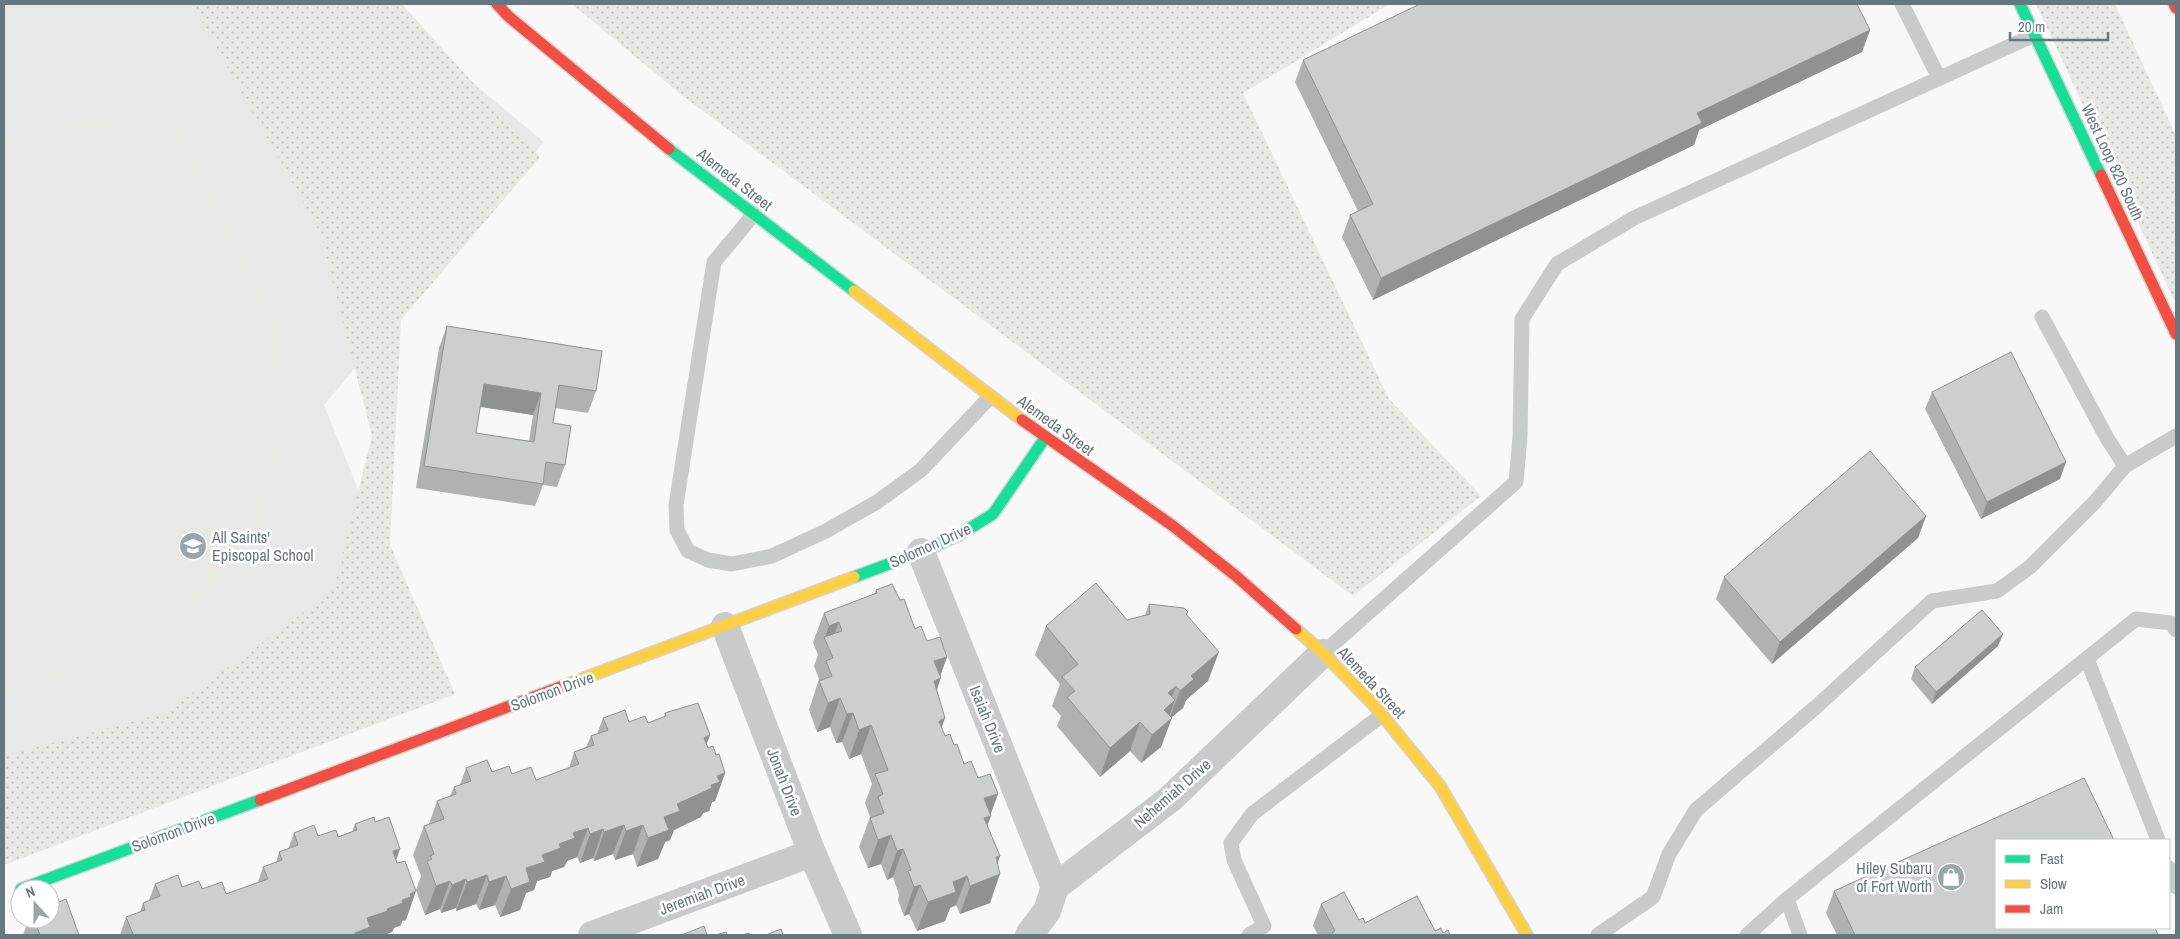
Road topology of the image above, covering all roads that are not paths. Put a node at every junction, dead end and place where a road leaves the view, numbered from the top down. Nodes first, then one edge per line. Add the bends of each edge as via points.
1 (497, 4) edge
2 (1902, 4) edge
3 (2020, 4) edge
4 (2174, 4) edge
5 (2176, 8) edge
6 (2034, 35) junction
7 (1939, 78) junction
8 (754, 214) junction
9 (2042, 317) dead end
10 (2176, 334) edge
11 (990, 397) junction
12 (2176, 436) edge
13 (1045, 438) junction
14 (2124, 466) junction
15 (921, 552) junction
16 (725, 626) junction
17 (2176, 630) edge
18 (1323, 653) junction
19 (2087, 659) junction
20 (1382, 715) junction
21 (2158, 839) edge
22 (812, 853) junction
23 (2170, 871) edge
24 (47, 879) edge
25 (1055, 887) junction
26 (2176, 887) edge
27 (1787, 899) junction
28 (592, 935) edge
29 (848, 935) edge
30 (1029, 935) edge
31 (1249, 935) edge
32 (1526, 935) edge
33 (1598, 935) edge
34 (1747, 935) edge
35 (1800, 935) edge

1 - 8 main road, Alemeda Street via 646,131
2 - 7 lane
3 - 6 main road, West Loop 820 South
4 - 5 main road
6 - 7 lane
6 - 10 main road, West Loop 820 South
7 - 18 lane via 1634,218 1557,264 1522,319 1516,482
8 - 11 main road, Alemeda Street
8 - 11 lane via 714,262 676,505 677,530 688,551 708,560 732,564 772,556 826,531 877,502 921,470
9 - 14 lane
11 - 13 main road, Alemeda Street
12 - 14 lane
13 - 15 main road, Solomon Drive via 993,514 959,536
13 - 18 main road, Alemeda Street via 1173,526 1236,576
14 - 33 lane via 2094,503 2030,568 1997,591 1932,601 1696,810 1669,854 1653,898
15 - 16 main road, Solomon Drive
15 - 25 street, Isaiah Drive
16 - 22 street, Jonah Drive
16 - 24 main road, Solomon Drive
17 - 19 lane via 2171,624 2136,619
18 - 20 main road, Alemeda Street
18 - 25 street, Nehemiah Drive via 1170,799
19 - 21 lane
19 - 27 lane
20 - 31 lane via 1252,814 1231,843 1234,860 1264,926
20 - 32 main road, Alemeda Street via 1440,786
22 - 28 street, Jeremiah Drive
22 - 29 street, Jonah Drive
23 - 26 lane
25 - 30 street via 1047,911
27 - 34 lane
27 - 35 lane

